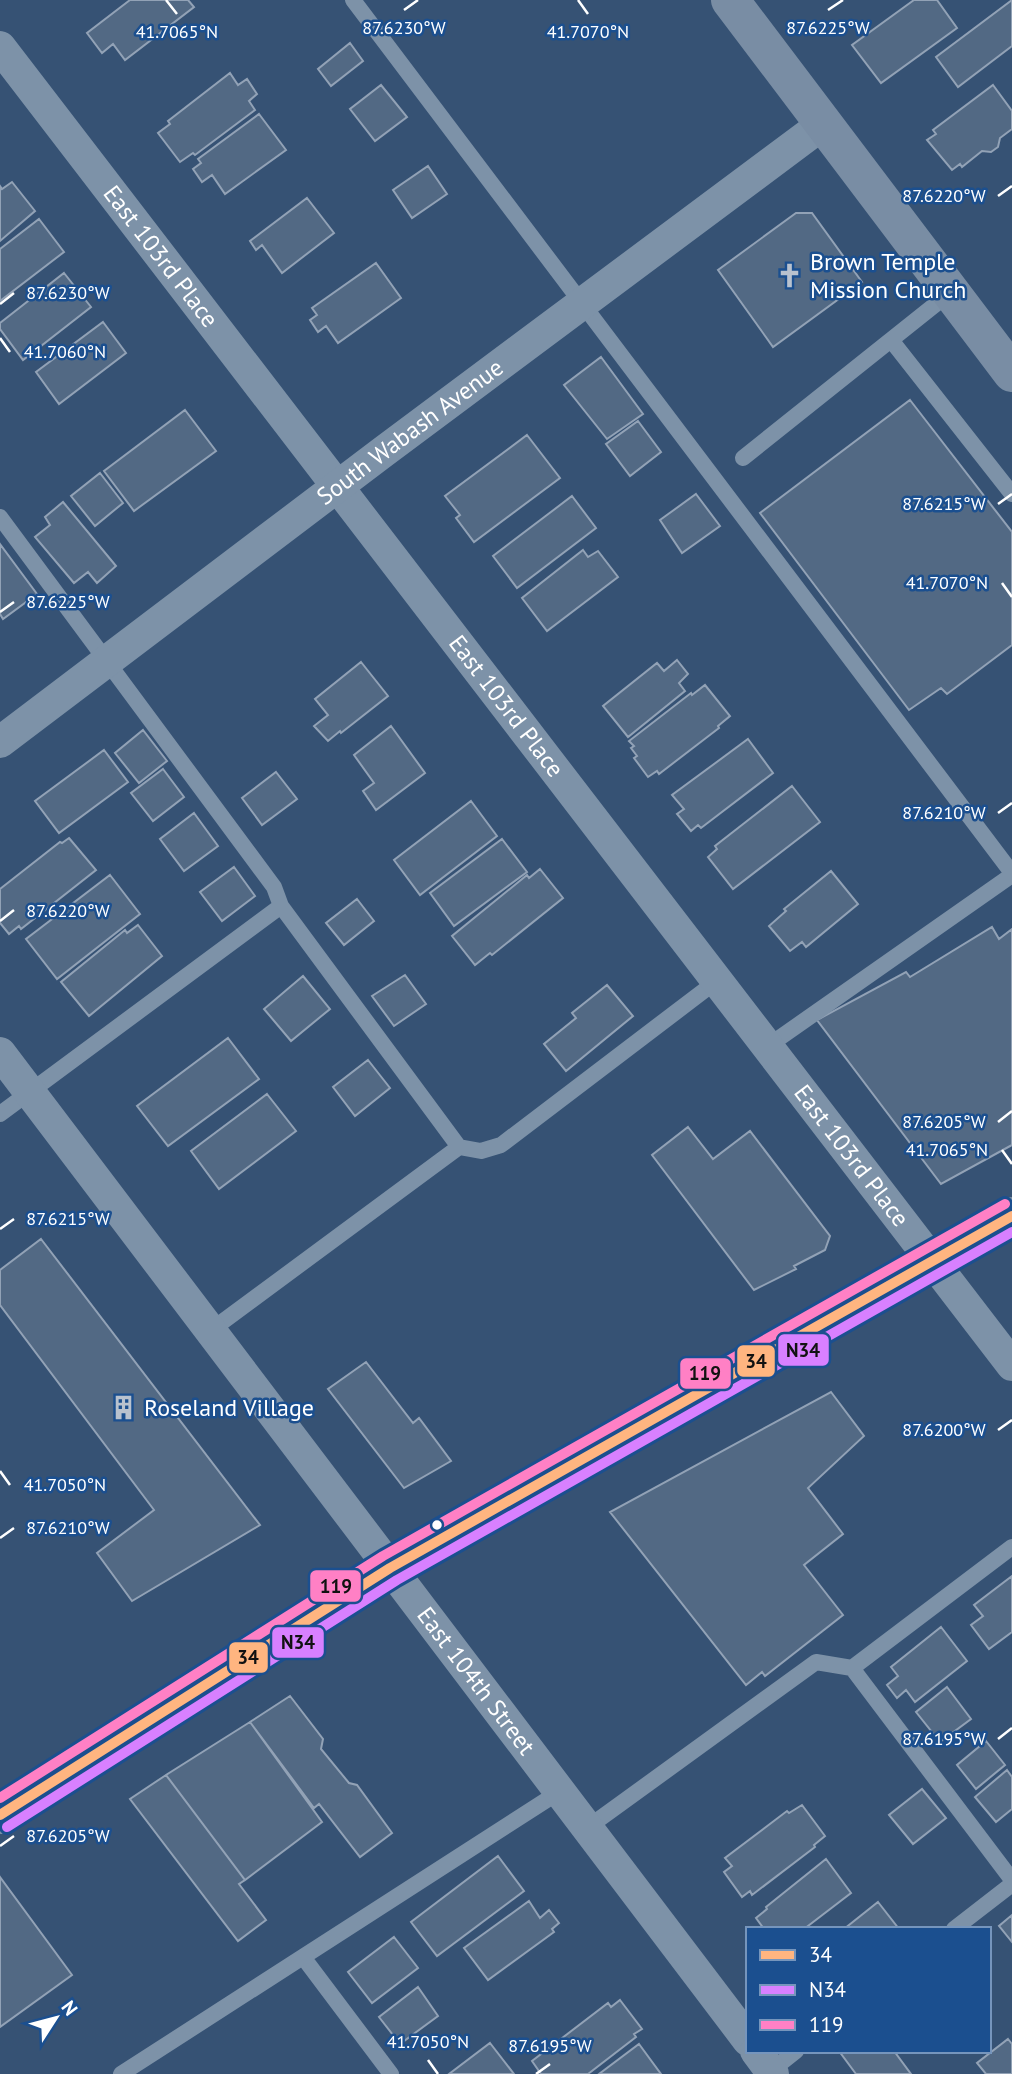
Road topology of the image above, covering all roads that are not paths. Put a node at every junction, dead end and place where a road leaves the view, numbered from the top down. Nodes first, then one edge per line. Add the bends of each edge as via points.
1 (353, 0) edge
2 (730, 0) edge
3 (0, 47) edge
4 (823, 124) junction
5 (951, 292) junction
6 (582, 303) junction
7 (891, 340) junction
8 (1012, 373) edge
9 (743, 458) dead end
10 (337, 486) junction
11 (1012, 494) edge
12 (0, 517) edge
13 (107, 660) junction
14 (0, 742) edge
15 (1012, 874) edge
16 (281, 906) junction
17 (718, 980) junction
18 (768, 1046) junction
19 (0, 1053) edge
20 (29, 1092) junction
21 (0, 1114) edge
22 (458, 1147) junction
23 (1012, 1216) edge
24 (932, 1259) junction
25 (211, 1331) junction
26 (1012, 1365) edge
27 (1012, 1547) edge
28 (390, 1568) junction
29 (852, 1668) junction
30 (559, 1792) junction
31 (0, 1815) edge
32 (587, 1828) junction
33 (1012, 1882) edge
34 (956, 1927) edge
35 (303, 1957) junction
36 (746, 2037) edge
37 (792, 2053) edge
38 (767, 2067) edge
39 (123, 2073) edge
40 (390, 2074) edge

1 - 6 lane
2 - 4 main road
3 - 10 street, East 103rd Place
4 - 5 main road
4 - 6 street, South Wabash Avenue
5 - 7 lane
5 - 8 main road
6 - 10 street, South Wabash Avenue
6 - 15 lane
7 - 9 lane
7 - 11 lane
10 - 13 street, South Wabash Avenue
10 - 17 street, East 103rd Place
12 - 13 lane
13 - 14 street, South Wabash Avenue
13 - 16 lane via 274,887
15 - 18 lane
16 - 20 lane
16 - 22 lane
17 - 18 street, East 103rd Place
17 - 22 lane via 501,1145 481,1151
18 - 24 street, East 103rd Place
19 - 20 street, East 104th Street
20 - 21 lane
20 - 25 street, East 104th Street
22 - 25 lane
23 - 24 main road
24 - 26 street, East 103rd Place
24 - 28 main road
25 - 28 street, East 104th Street
27 - 29 lane
28 - 30 street, East 104th Street
28 - 31 main road
29 - 32 lane via 816,1662
29 - 33 lane
30 - 32 street, East 104th Street
30 - 35 lane
32 - 36 street, East 104th Street
33 - 34 lane
35 - 39 lane
35 - 40 lane
37 - 38 lane

